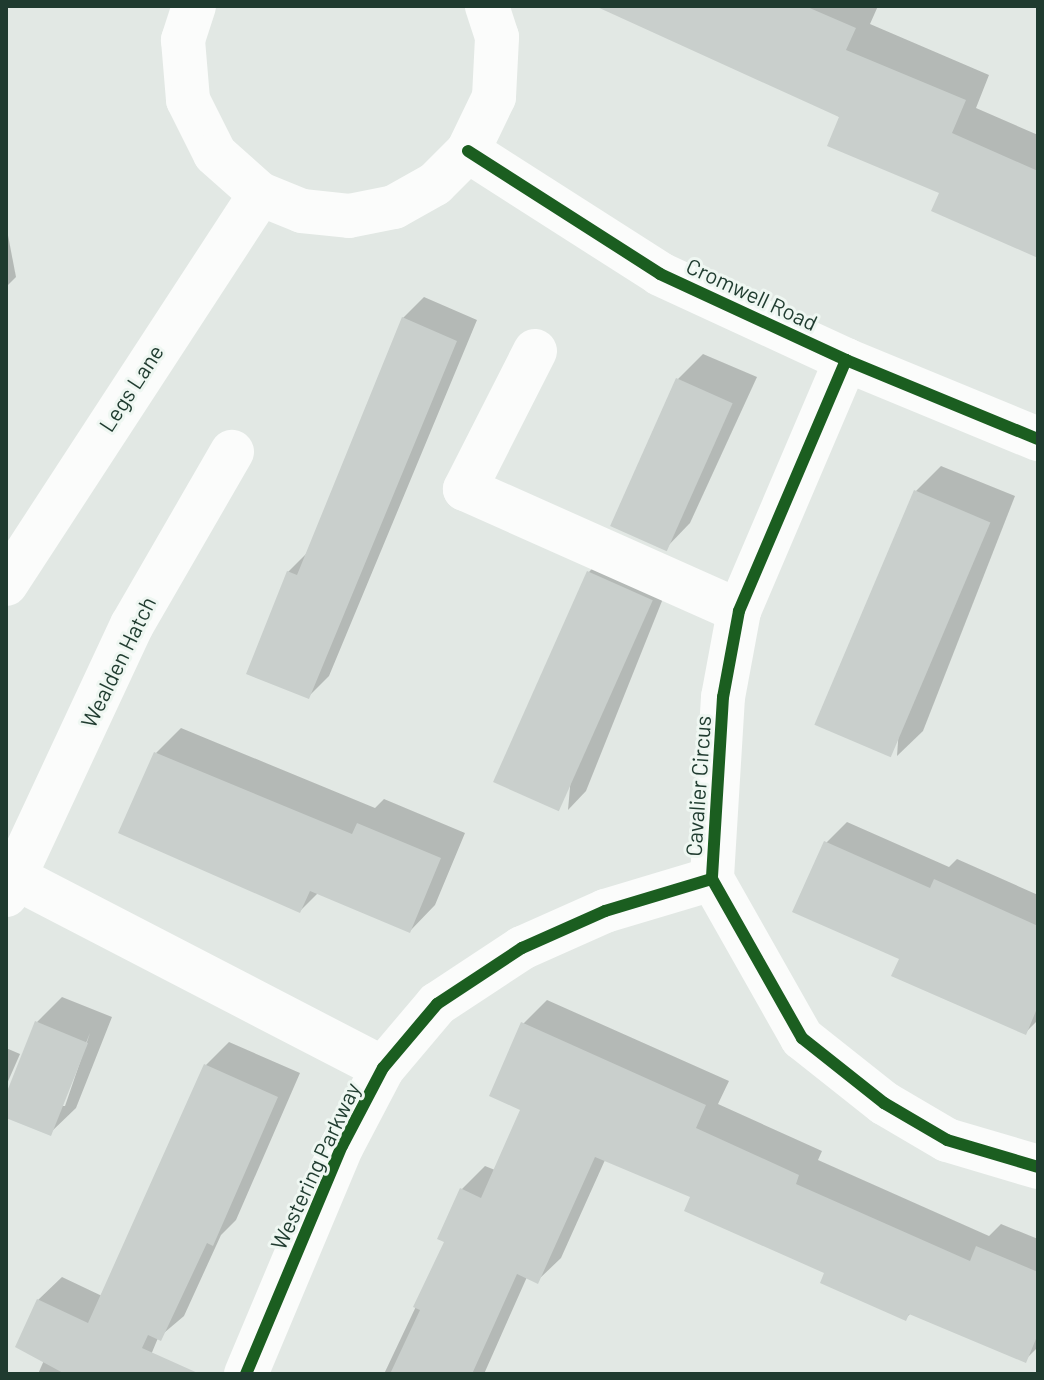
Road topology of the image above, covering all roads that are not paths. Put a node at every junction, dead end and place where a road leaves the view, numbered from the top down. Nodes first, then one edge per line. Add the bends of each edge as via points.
1 (194, 6) edge
2 (487, 6) edge
3 (468, 151) junction
4 (260, 194) junction
5 (535, 351) dead end
6 (846, 360) junction
7 (1038, 439) edge
8 (232, 452) dead end
9 (6, 584) edge
10 (739, 611) junction
11 (712, 879) junction
12 (11, 886) edge
13 (383, 1068) junction
14 (1038, 1167) edge
15 (246, 1374) edge

1 - 4 street via 183,40 188,100 215,154
2 - 3 street via 497,37 494,97
3 - 4 street via 435,184 394,207 364,213 302,211
3 - 6 street, Cromwell Road via 660,274
4 - 9 street, Legs Lane
5 - 10 street via 465,489
6 - 7 street, Cromwell Road
6 - 10 street, Cavalier Circus
8 - 12 street, Wealden Hatch via 132,625
10 - 11 street, Cavalier Circus via 723,697
11 - 13 street, Westering Parkway via 605,911 522,948 437,1004
11 - 14 street, Cavalier Circus via 802,1038 884,1103 947,1140
12 - 13 street, Wealden Hatch
13 - 15 street, Westering Parkway via 342,1146

